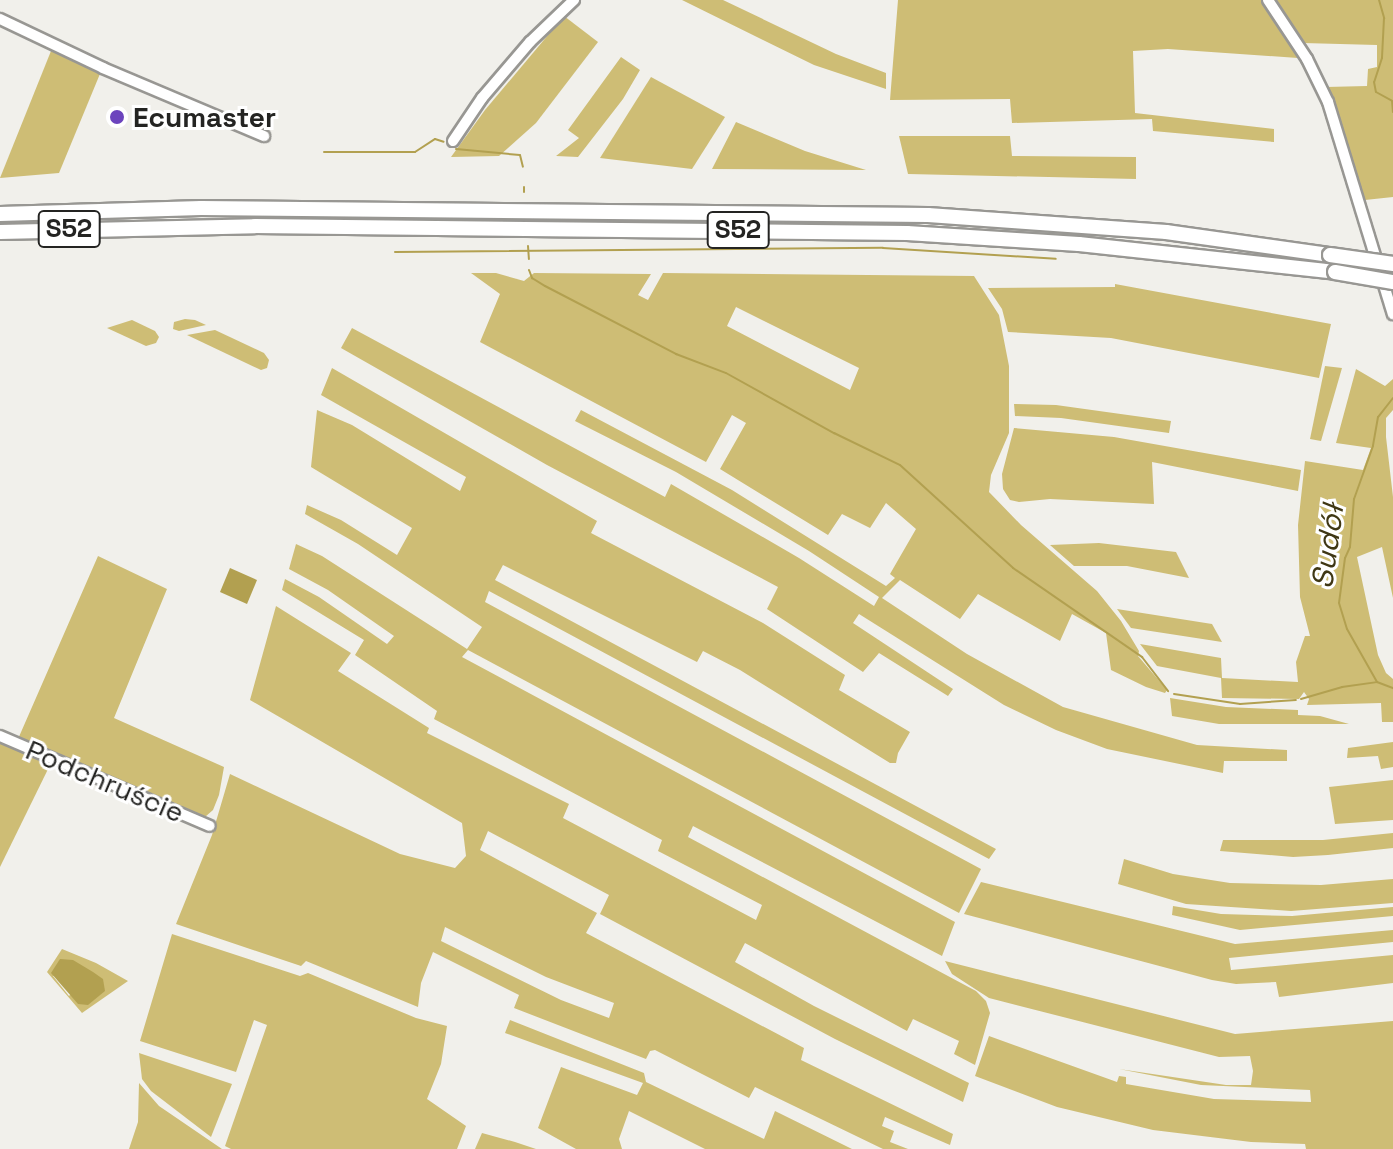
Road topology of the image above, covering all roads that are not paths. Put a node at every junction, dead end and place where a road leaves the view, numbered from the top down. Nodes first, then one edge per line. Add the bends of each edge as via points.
1 (574, 0) edge
2 (1268, 0) edge
3 (0, 19) edge
4 (264, 136) dead end
5 (453, 141) dead end
6 (0, 214) edge
7 (0, 232) edge
8 (1393, 264) edge
9 (1393, 282) edge
10 (1393, 314) edge
11 (0, 736) edge
12 (210, 826) dead end

1 - 5 street via 530,42
2 - 10 street via 1328,102
3 - 4 street
6 - 8 highway, S52, bridge via 201,208 898,214 1151,231
7 - 9 highway, S52, bridge via 270,226 875,232 1079,244
11 - 12 street, Podchruście

